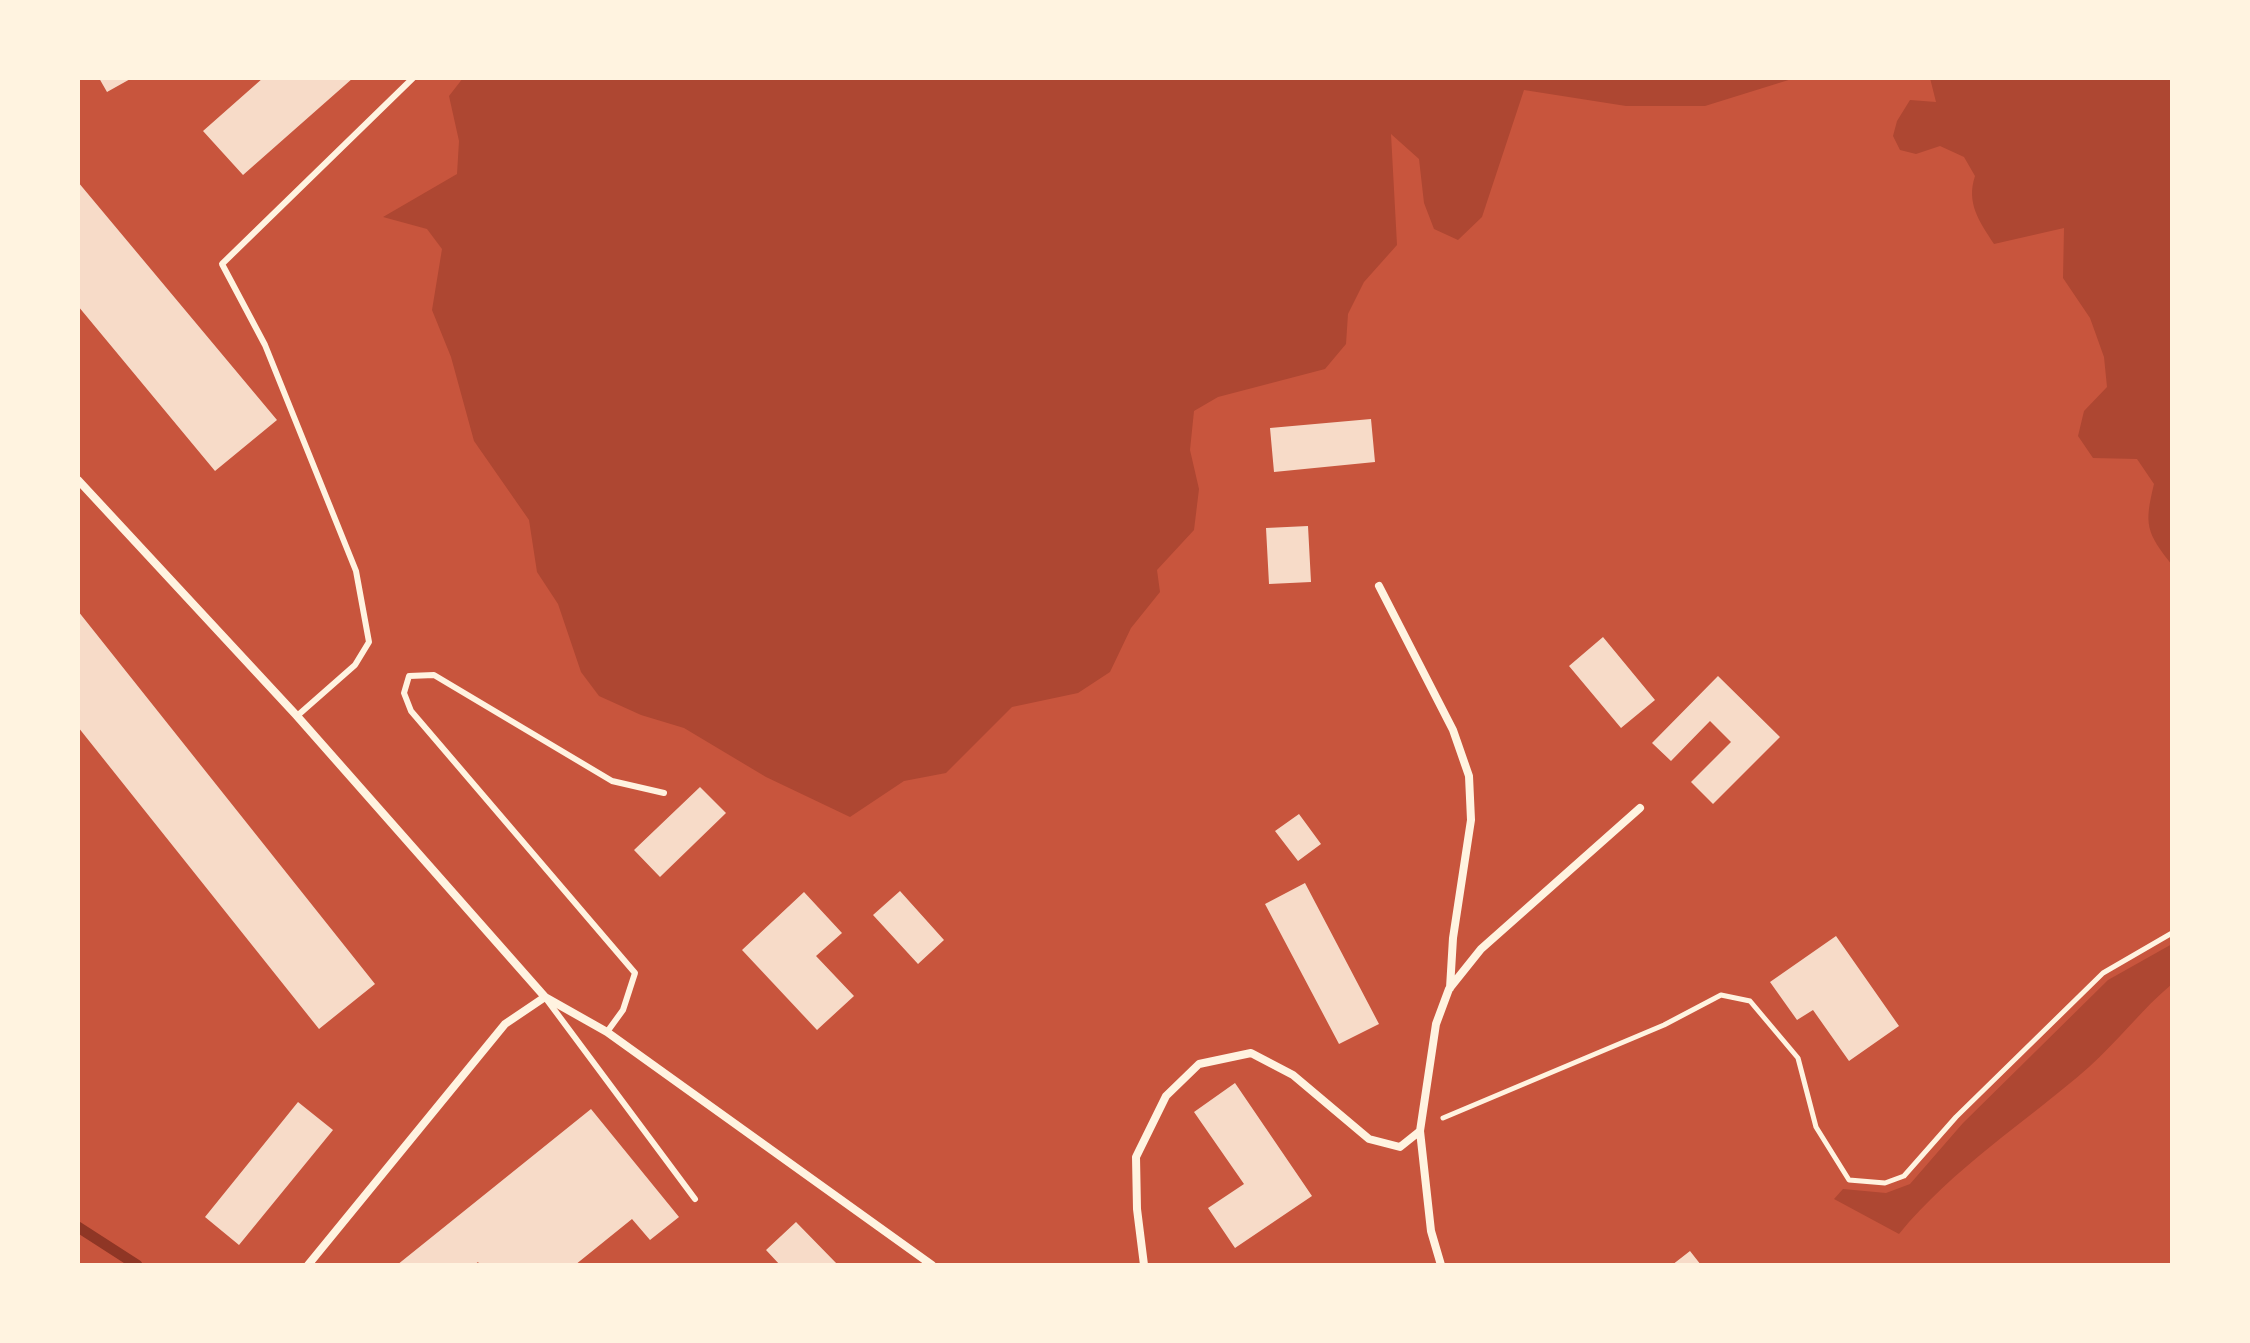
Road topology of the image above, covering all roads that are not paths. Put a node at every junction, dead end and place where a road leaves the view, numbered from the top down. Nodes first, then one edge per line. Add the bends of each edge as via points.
1 (413, 78) edge
2 (78, 480) edge
3 (1379, 586) dead end
4 (297, 716) junction
5 (664, 793) dead end
6 (1640, 808) dead end
7 (1449, 989) junction
8 (545, 997) junction
9 (607, 1032) junction
10 (1420, 1131) junction
11 (695, 1199) dead end
12 (308, 1265) edge
13 (932, 1265) edge
14 (1144, 1265) edge
15 (1441, 1265) edge

1 - 4 lane via 222,264 265,345 356,571 369,642 355,665
2 - 4 street
3 - 7 street via 1453,730 1469,776 1471,820
4 - 8 street
5 - 9 lane via 612,781 434,675 409,676 404,693 411,711 635,973 623,1010
6 - 7 street via 1481,949
7 - 10 street via 1436,1024
8 - 9 street
8 - 11 lane
8 - 12 street via 505,1024
9 - 13 street
10 - 14 street via 1400,1147 1369,1139 1293,1075 1251,1053 1199,1064 1166,1096 1136,1157
10 - 15 street via 1431,1231

